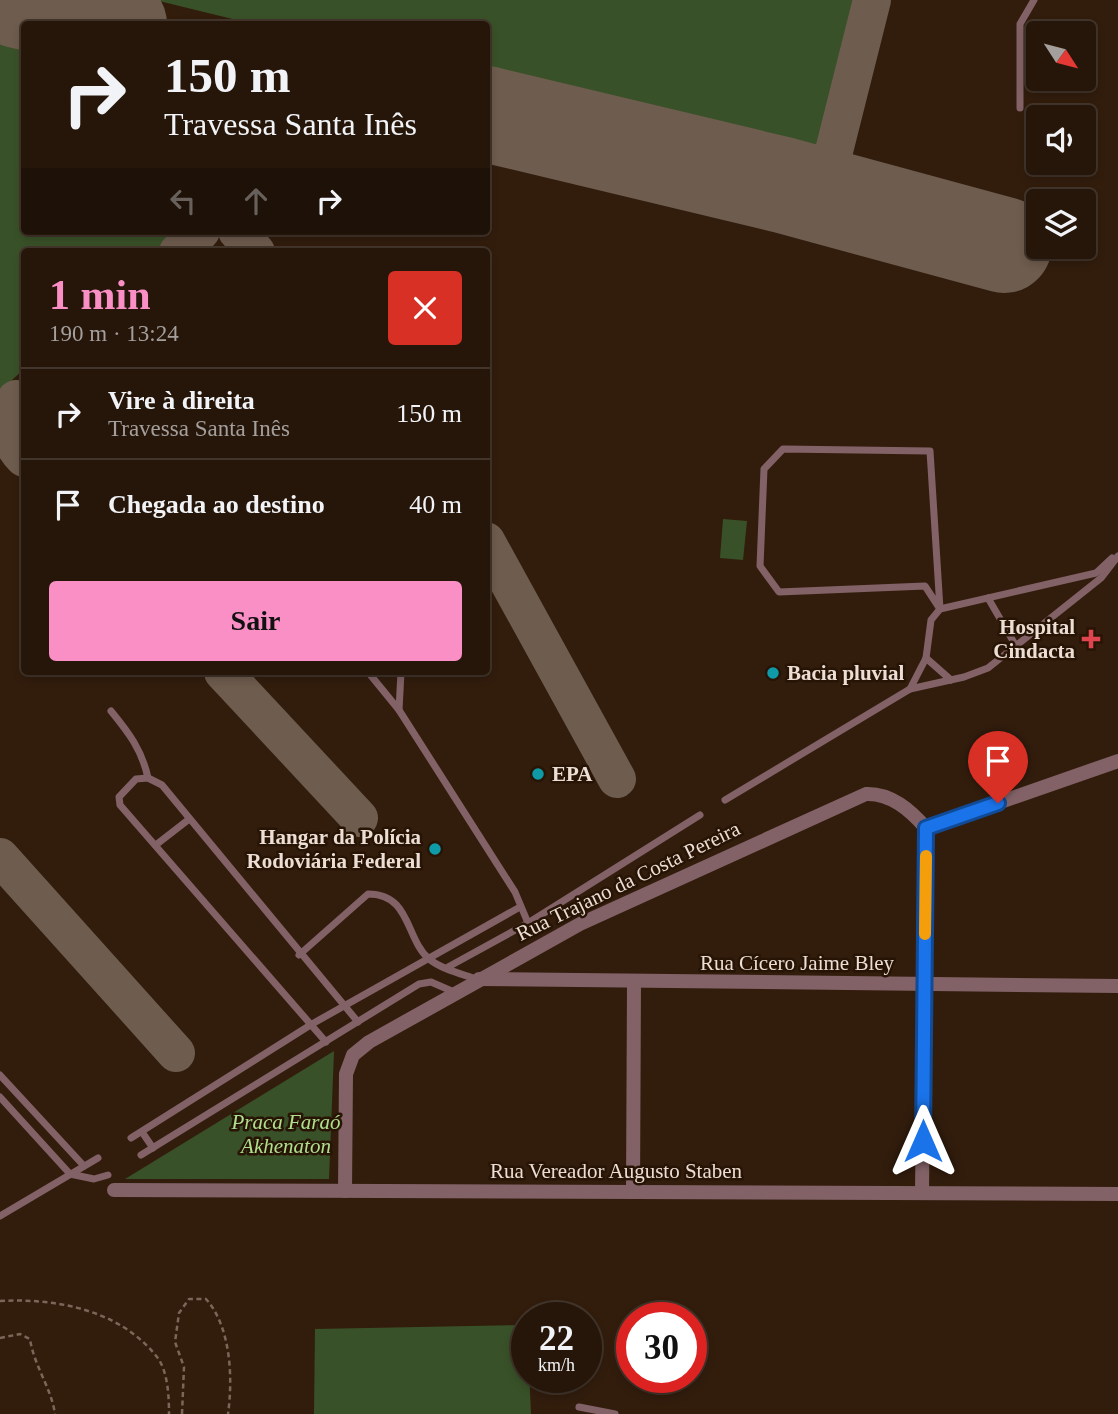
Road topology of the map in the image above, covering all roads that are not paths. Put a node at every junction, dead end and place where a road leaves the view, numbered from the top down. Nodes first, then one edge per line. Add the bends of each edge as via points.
1 (1034, 0) edge
2 (1020, 108) dead end
3 (1118, 554) edge
4 (988, 598) junction
5 (940, 609) junction
6 (1016, 646) junction
7 (926, 658) junction
8 (371, 675) edge
9 (401, 675) edge
10 (951, 680) junction
11 (910, 689) junction
12 (400, 710) junction
13 (111, 711) dead end
14 (1118, 761) edge
15 (148, 778) junction
16 (726, 800) dead end
17 (700, 815) dead end
18 (188, 820) junction
19 (926, 828) junction
20 (157, 844) junction
21 (520, 907) junction
22 (528, 923) junction
23 (299, 955) junction
24 (429, 959) junction
25 (448, 967) junction
26 (476, 979) junction
27 (634, 983) junction
28 (925, 985) junction
29 (1118, 986) edge
30 (453, 992) junction
31 (344, 1006) junction
32 (358, 1022) junction
33 (312, 1024) junction
34 (326, 1042) junction
35 (0, 1075) edge
36 (0, 1097) edge
37 (31, 1109) junction
38 (20, 1120) junction
39 (142, 1132) junction
40 (131, 1138) dead end
41 (153, 1148) junction
42 (141, 1155) dead end
43 (98, 1158) dead end
44 (84, 1166) junction
45 (70, 1174) junction
46 (108, 1175) dead end
47 (114, 1190) dead end
48 (345, 1191) junction
49 (633, 1192) junction
50 (922, 1193) junction
51 (1118, 1194) edge
52 (0, 1216) edge
53 (579, 1407) dead end
54 (615, 1414) edge

1 - 2 lane via 1020,24
3 - 4 lane via 1096,573
3 - 6 lane via 1101,578
4 - 5 lane
4 - 6 lane
5 - 5 lane via 930,451 783,449 764,468 760,566 779,592 925,586
5 - 7 lane via 931,620
6 - 10 lane via 988,667
7 - 10 lane
7 - 11 lane
8 - 12 lane
9 - 12 lane
10 - 11 lane
11 - 16 lane
12 - 21 lane
13 - 15 lane via 135,739
14 - 19 street
15 - 18 lane via 162,785
15 - 20 lane via 136,779 119,797 120,805
17 - 22 lane
18 - 20 lane
18 - 23 lane
19 - 26 street, Rua Trajano da Costa Pereira via 900,804 866,793 621,904
19 - 28 street
20 - 33 lane
21 - 22 lane
21 - 24 lane
22 - 25 lane
23 - 24 lane via 368,894 380,894 395,903
23 - 31 lane
24 - 25 lane
24 - 31 lane
25 - 26 lane
26 - 27 street, Rua Cícero Jaime Bley
26 - 30 street, Rua Trajano da Costa Pereira
27 - 28 street, Rua Cícero Jaime Bley
27 - 49 street
28 - 29 street, Rua Cícero Jaime Bley
28 - 50 street
30 - 32 lane via 425,982
30 - 48 street, Rua Trajano da Costa Pereira via 353,1055 346,1074
31 - 32 lane
31 - 33 lane
32 - 34 lane
33 - 34 lane
33 - 39 lane
34 - 41 lane
35 - 37 lane
36 - 38 lane
37 - 38 lane
37 - 44 lane
38 - 45 lane
39 - 40 lane
39 - 41 lane
41 - 42 lane
43 - 44 lane
44 - 45 lane
45 - 46 lane via 94,1179
45 - 52 lane
47 - 48 street, Rua Vereador Augusto Staben
48 - 49 street, Rua Vereador Augusto Staben
49 - 50 street, Rua Vereador Augusto Staben
50 - 51 street, Rua Vereador Augusto Staben
53 - 54 lane

